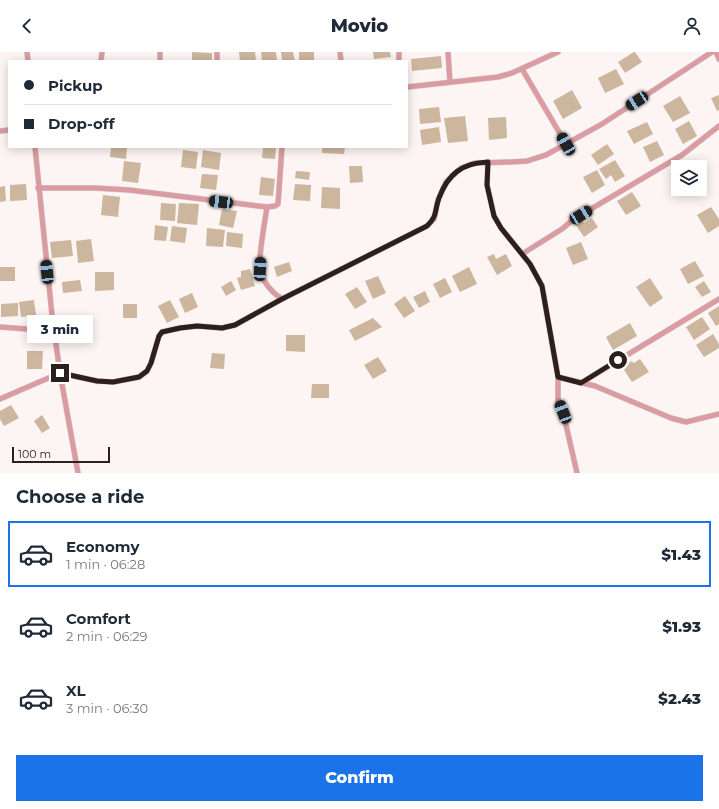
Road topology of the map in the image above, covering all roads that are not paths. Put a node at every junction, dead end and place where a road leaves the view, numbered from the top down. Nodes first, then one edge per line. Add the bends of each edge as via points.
1 (448, 52) edge
2 (558, 52) edge
3 (712, 52) edge
4 (716, 52) edge
5 (719, 59) edge
6 (522, 69) junction
7 (450, 82) junction
8 (408, 87) edge
9 (719, 126) edge
10 (566, 144) junction
11 (35, 148) edge
12 (282, 148) edge
13 (488, 162) junction
14 (38, 188) junction
15 (267, 207) junction
16 (522, 254) junction
17 (282, 299) junction
18 (719, 299) edge
19 (0, 327) edge
20 (54, 331) junction
21 (60, 373) junction
22 (558, 377) junction
23 (581, 383) junction
24 (0, 399) edge
25 (719, 414) edge
26 (78, 473) edge
27 (577, 473) edge

1 - 7 street
2 - 6 street
3 - 10 street via 602,124
4 - 5 street
6 - 7 street via 498,77
6 - 10 street
7 - 8 street
9 - 16 street via 682,155 574,219
10 - 13 street via 546,155 527,161
11 - 14 street
12 - 15 street via 278,204
13 - 16 street via 487,185 494,216
13 - 17 street via 461,168 446,182 438,200 434,219 427,226
14 - 15 street via 129,190
14 - 20 street
15 - 17 street via 260,269 264,281 275,295
16 - 22 street via 542,286
17 - 21 street via 235,325 222,328 197,326 162,332 147,371 139,377 113,382
18 - 23 street
19 - 20 street
20 - 21 street
21 - 24 street
21 - 26 street
22 - 23 street
22 - 27 street via 558,401 563,412
23 - 25 street via 595,386 686,422

